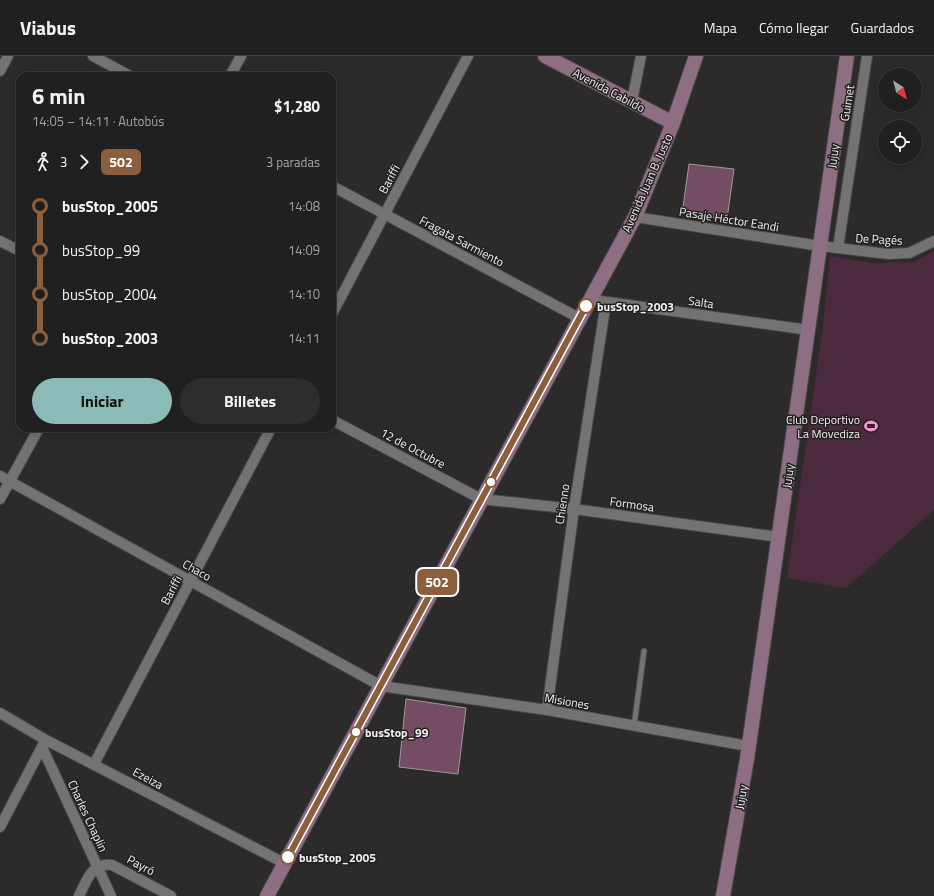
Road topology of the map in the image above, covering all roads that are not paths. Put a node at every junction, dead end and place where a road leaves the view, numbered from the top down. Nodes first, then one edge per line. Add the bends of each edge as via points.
1 (8, 56) edge
2 (93, 56) edge
3 (241, 56) edge
4 (468, 56) edge
5 (546, 56) edge
6 (641, 56) edge
7 (696, 56) edge
8 (847, 56) edge
9 (867, 56) edge
10 (0, 71) edge
11 (123, 72) edge
12 (232, 72) edge
13 (632, 101) junction
14 (673, 124) junction
15 (336, 188) edge
16 (384, 214) junction
17 (635, 217) junction
18 (0, 241) edge
19 (934, 241) edge
20 (820, 246) junction
21 (838, 248) junction
22 (16, 249) edge
23 (590, 299) junction
24 (606, 302) junction
25 (336, 306) edge
26 (579, 318) junction
27 (809, 330) junction
28 (336, 422) edge
29 (38, 432) edge
30 (269, 432) edge
31 (0, 476) edge
32 (10, 482) junction
33 (481, 499) junction
34 (0, 500) edge
35 (574, 509) junction
36 (779, 537) junction
37 (190, 581) junction
38 (644, 651) dead end
39 (381, 686) junction
40 (547, 710) junction
41 (0, 713) edge
42 (634, 726) junction
43 (44, 744) junction
44 (748, 746) junction
45 (94, 764) junction
46 (0, 827) edge
47 (284, 863) junction
48 (97, 867) junction
49 (79, 896) edge
50 (111, 896) edge
51 (171, 896) edge
52 (267, 896) edge
53 (724, 896) edge

1 - 10 street
2 - 11 street
3 - 12 street
4 - 16 street, Bariffi
5 - 13 street, Avenida Cabildo
6 - 13 street
7 - 14 street, Avenida Juan B. Justo
8 - 20 street, Jujuy
9 - 21 street, Guimet
13 - 14 street, Avenida Cabildo
14 - 17 street, Avenida Juan B. Justo
15 - 16 street, Fragata Sarmiento
16 - 25 street, Bariffi
16 - 26 street, Fragata Sarmiento
17 - 20 street, Pasaje Héctor Eandi
17 - 23 street, Avenida Juan B. Justo
18 - 22 street
19 - 21 street, De Pagés via 909,253 888,254
20 - 21 street, De Pagés
20 - 27 street, Jujuy
23 - 24 street, Salta
23 - 26 street, Avenida Juan B. Justo
24 - 27 street, Salta
24 - 35 street, Chienno
26 - 33 street, Avenida Juan B. Justo
27 - 36 street, Jujuy
28 - 33 street, 12 de Octubre
29 - 32 street
30 - 37 street, Bariffi
31 - 32 street, Chaco
32 - 34 street
32 - 37 street, Chaco
33 - 35 street, Formosa
33 - 39 street, Avenida Juan B. Justo
35 - 36 street, Formosa
35 - 40 street, Chienno
36 - 44 street, Jujuy
37 - 39 street, Chaco
37 - 45 street, Bariffi
38 - 42 lane
39 - 40 street, Misiones
39 - 47 street, Avenida Juan B. Justo
40 - 42 street, Misiones
41 - 43 street, Ezeiza
42 - 44 street, Misiones
43 - 45 street, Ezeiza
43 - 46 street
43 - 48 street, Charles Chaplin
44 - 53 street, Jujuy
45 - 47 street, Ezeiza
47 - 52 street, Avenida Juan B. Justo
48 - 49 street
48 - 50 street, Charles Chaplin
48 - 51 street, Payró via 112,865

